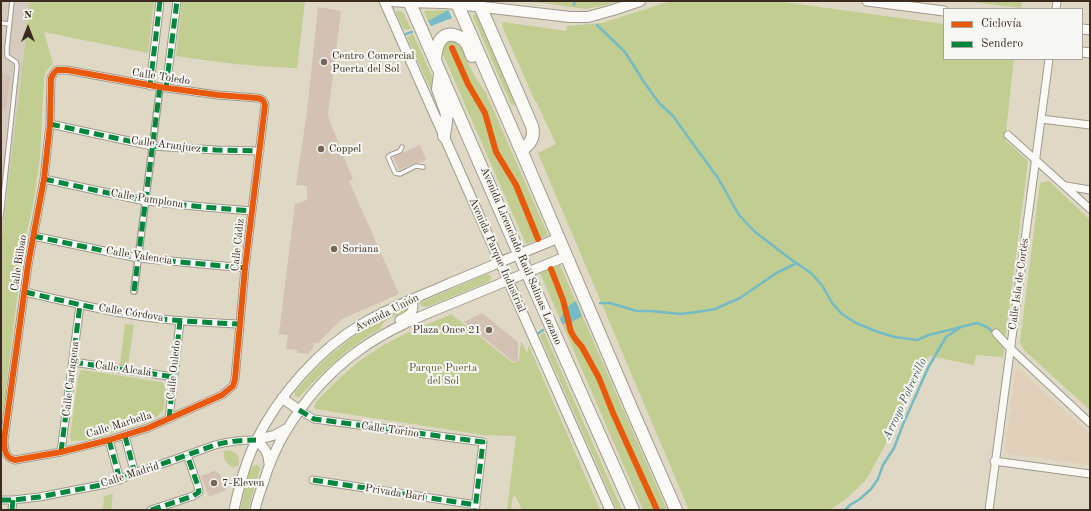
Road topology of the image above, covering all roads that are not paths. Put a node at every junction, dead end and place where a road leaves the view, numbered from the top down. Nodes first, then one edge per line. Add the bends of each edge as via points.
1 (12, 1) edge
2 (160, 1) edge
3 (176, 1) edge
4 (384, 1) edge
5 (392, 1) edge
6 (640, 1) edge
7 (867, 1) edge
8 (410, 2) edge
9 (457, 2) edge
10 (479, 4) edge
11 (943, 11) edge
12 (1, 23) edge
13 (10, 24) junction
14 (435, 59) junction
15 (1049, 60) edge
16 (57, 70) joint
17 (441, 73) junction
18 (150, 86) junction
19 (163, 88) junction
20 (498, 95) junction
21 (262, 99) joint
22 (1041, 119) junction
23 (50, 124) junction
24 (1090, 125) edge
25 (1008, 135) dead end
26 (444, 136) junction
27 (152, 146) junction
28 (402, 147) dead end
29 (521, 150) junction
30 (260, 151) junction
31 (1036, 160) junction
32 (423, 167) dead end
33 (44, 179) junction
34 (1065, 186) junction
35 (1090, 190) edge
36 (145, 201) junction
37 (1090, 209) edge
38 (252, 211) junction
39 (1, 217) edge
40 (33, 236) junction
41 (559, 238) junction
42 (520, 254) junction
43 (567, 256) junction
44 (138, 258) junction
45 (500, 262) junction
46 (245, 268) junction
47 (527, 272) junction
48 (508, 280) junction
49 (134, 291) dead end
50 (25, 292) junction
51 (412, 300) junction
52 (80, 305) junction
53 (436, 310) junction
54 (180, 320) junction
55 (240, 324) junction
56 (390, 331) junction
57 (996, 333) dead end
58 (1010, 348) junction
59 (73, 362) junction
60 (174, 377) junction
61 (228, 391) joint
62 (282, 398) junction
63 (299, 410) junction
64 (169, 419) junction
65 (1090, 423) edge
66 (288, 428) junction
67 (125, 436) junction
68 (109, 440) junction
69 (256, 440) junction
70 (61, 452) junction
71 (187, 455) junction
72 (10, 459) joint
73 (994, 461) junction
74 (268, 466) junction
75 (135, 474) junction
76 (1090, 474) edge
77 (120, 480) junction
78 (313, 480) dead end
79 (1, 500) edge
80 (13, 500) junction
81 (475, 508) edge
82 (12, 510) edge
83 (151, 510) edge
84 (234, 510) edge
85 (255, 510) edge
86 (610, 510) edge
87 (633, 510) edge
88 (676, 510) edge
89 (989, 510) edge

1 - 13 lane
2 - 18 street
3 - 19 street
4 - 26 street, Avenida Parque Industrial
5 - 8 main road
6 - 10 main road via 588,17 570,17
7 - 11 street
8 - 9 main road
8 - 14 main road, Avenida Licenciado Raúl Salinas Lozano
9 - 10 main road
9 - 20 main road
10 - 29 main road via 532,126 532,138
12 - 13 lane
13 - 39 lane via 7,56 16,62 17,66
14 - 17 main road, Avenida Licenciado Raúl Salinas Lozano
14 - 20 main road via 436,49 442,38 452,35 462,38 486,83
15 - 22 street, Calle Isla de Cortés
16 - 18 street, Calle Toledo
16 - 23 street, Calle Bilbao via 51,80
17 - 26 main road via 438,89 447,114
17 - 42 main road, Avenida Licenciado Raúl Salinas Lozano
18 - 19 street, Calle Toledo
19 - 21 street, Calle Toledo
19 - 27 street
20 - 29 main road
21 - 30 street, Calle Cádiz via 265,105
22 - 24 street
22 - 31 street, Calle Isla de Cortés
23 - 27 street, Calle Aranjuez
23 - 33 street, Calle Bilbao
25 - 31 street
26 - 45 street, Avenida Parque Industrial
27 - 30 street, Calle Aranjuez
27 - 36 street
28 - 32 lane via 400,151 388,157 395,173 416,166
29 - 41 main road
30 - 38 street, Calle Cádiz
31 - 34 street
31 - 58 street, Calle Isla de Cortés
33 - 36 street, Calle Pamplona
33 - 40 street, Calle Bilbao
34 - 35 street
34 - 37 street
36 - 38 street, Calle Pamplona
36 - 44 street
38 - 46 street, Calle Cádiz
40 - 44 street, Calle Valencia
40 - 50 street, Calle Bilbao
41 - 42 street, Avenida Unión
41 - 43 main road
42 - 45 street, Avenida Unión
42 - 47 main road, Avenida Licenciado Raúl Salinas Lozano
43 - 47 street, Avenida Unión
43 - 88 main road
44 - 46 street, Calle Valencia
44 - 49 street
45 - 48 street, Avenida Parque Industrial
45 - 51 street, Avenida Unión
46 - 55 street, Calle Cádiz
47 - 48 street, Avenida Unión
47 - 87 main road, Avenida Licenciado Raúl Salinas Lozano
48 - 53 street, Avenida Unión
48 - 86 street, Avenida Parque Industrial
50 - 52 street, Calle Córdova
50 - 72 street, Calle Bilbao via 4,440 5,452
51 - 53 street via 423,309
51 - 56 street via 412,312 398,321
51 - 62 street, Avenida Unión via 348,333 319,357
52 - 54 street, Calle Córdova via 126,314
52 - 59 street, Calle Cartagena
53 - 56 street, Avenida Unión
54 - 55 street, Calle Córdova
54 - 60 street, Calle Ouledo
55 - 61 street, Calle Cádiz via 235,383
56 - 63 street, Avenida Unión via 343,363
57 - 58 street
58 - 65 street
58 - 73 street, Calle Isla de Cortés
59 - 60 street, Calle Alcalá
59 - 70 street, Calle Cartagena
60 - 64 street, Calle Ouledo
61 - 64 street, Calle Marbella
62 - 63 street
62 - 69 street, Avenida Unión
63 - 66 street, Avenida Unión
63 - 81 street, Calle Torino via 314,419 483,442
64 - 67 street, Calle Marbella
66 - 69 street via 275,436
66 - 74 street, Avenida Unión
67 - 68 street, Calle Marbella
67 - 75 street
68 - 70 street, Calle Marbella
68 - 77 street
69 - 71 street, Calle Madrid via 225,443
69 - 74 street via 267,452
69 - 84 street, Avenida Unión via 240,482
70 - 72 street, Calle Marbella
71 - 75 street, Calle Madrid
71 - 83 street via 199,492
73 - 76 street
73 - 89 street, Calle Isla de Cortés
74 - 85 street, Avenida Unión
75 - 77 street, Calle Madrid
77 - 80 street, Calle Madrid via 63,493
78 - 81 street, Privada Barí
79 - 80 street, Calle Madrid
80 - 82 street

